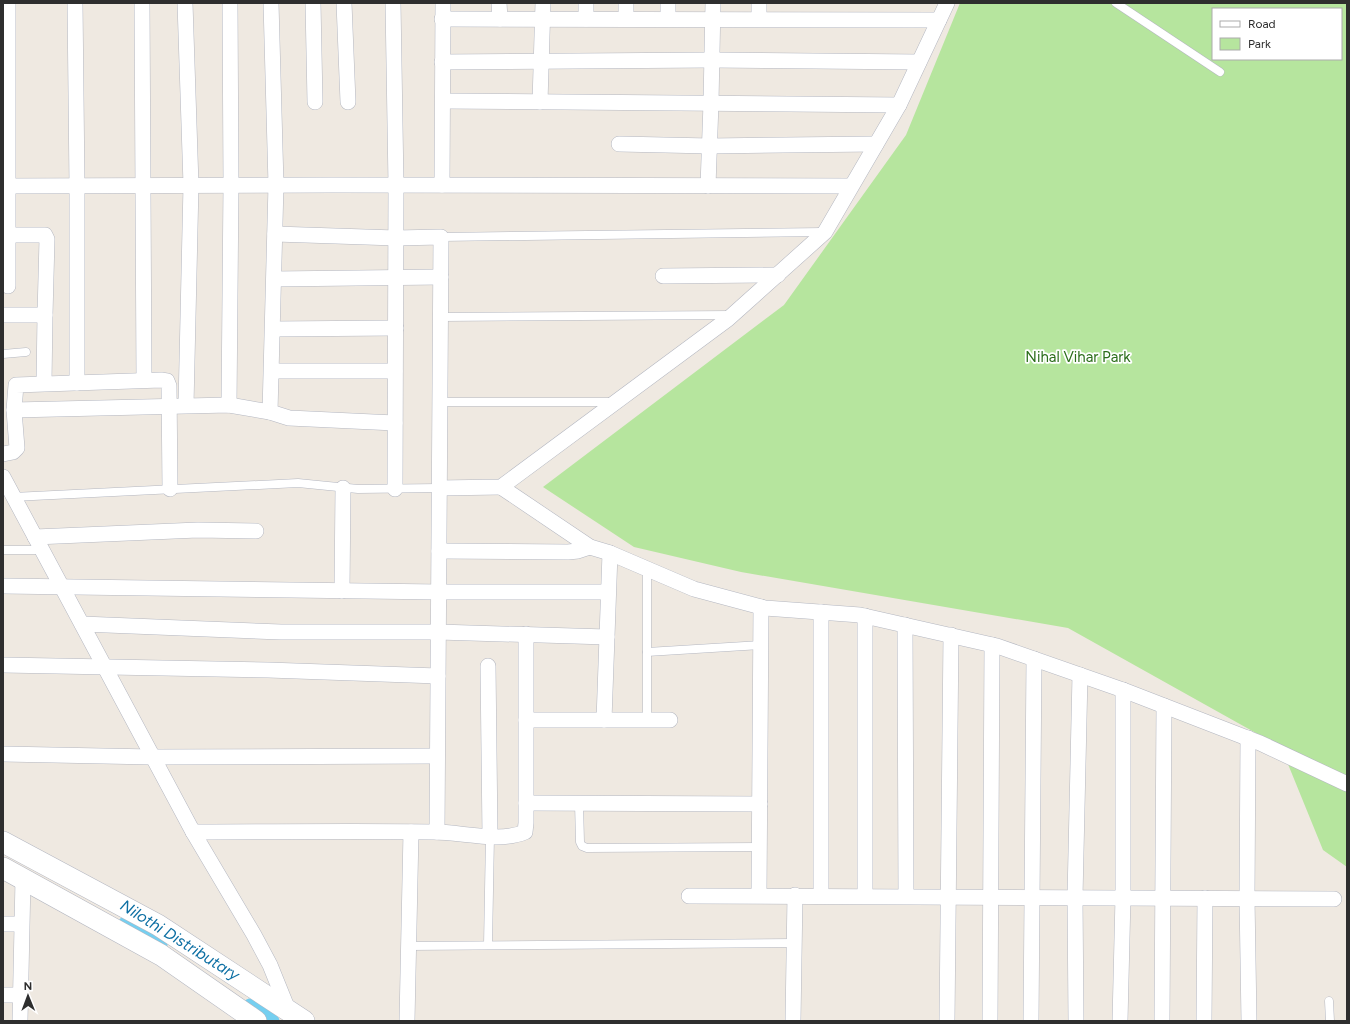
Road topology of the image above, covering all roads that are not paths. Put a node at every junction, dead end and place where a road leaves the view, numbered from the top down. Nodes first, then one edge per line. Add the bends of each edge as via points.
1 (8, 3) edge
2 (75, 3) edge
3 (142, 3) edge
4 (185, 3) edge
5 (230, 3) edge
6 (271, 3) edge
7 (313, 3) edge
8 (344, 3) edge
9 (394, 3) edge
10 (443, 3) edge
11 (499, 3) edge
12 (543, 3) edge
13 (586, 3) edge
14 (626, 3) edge
15 (668, 3) edge
16 (713, 3) edge
17 (759, 3) edge
18 (947, 3) edge
19 (1116, 3) edge
20 (442, 19) junction
21 (500, 19) junction
22 (544, 19) junction
23 (586, 19) junction
24 (626, 19) junction
25 (668, 19) junction
26 (713, 19) junction
27 (759, 19) junction
28 (939, 20) junction
29 (6, 47) edge
30 (712, 60) junction
31 (542, 61) junction
32 (442, 62) junction
33 (919, 62) junction
34 (1220, 72) dead end
35 (443, 101) junction
36 (315, 102) dead end
37 (348, 102) dead end
38 (540, 102) junction
39 (711, 103) junction
40 (898, 105) junction
41 (619, 144) dead end
42 (876, 144) junction
43 (710, 146) junction
44 (142, 185) junction
45 (191, 185) junction
46 (231, 185) junction
47 (276, 185) junction
48 (396, 185) junction
49 (442, 185) junction
50 (6, 186) edge
51 (77, 186) junction
52 (708, 186) junction
53 (851, 186) junction
54 (825, 232) junction
55 (275, 234) junction
56 (8, 235) junction
57 (441, 237) junction
58 (396, 238) junction
59 (778, 275) junction
60 (663, 276) dead end
61 (396, 277) junction
62 (441, 277) junction
63 (274, 279) junction
64 (8, 286) dead end
65 (3, 315) edge
66 (733, 315) junction
67 (45, 316) junction
68 (440, 317) junction
69 (396, 328) junction
70 (273, 329) junction
71 (26, 352) dead end
72 (3, 354) edge
73 (272, 371) junction
74 (395, 371) junction
75 (144, 380) junction
76 (44, 383) junction
77 (77, 383) junction
78 (9, 385) edge
79 (440, 402) junction
80 (617, 402) junction
81 (186, 405) junction
82 (229, 405) junction
83 (169, 406) junction
84 (14, 410) junction
85 (270, 412) junction
86 (395, 423) junction
87 (3, 454) edge
88 (3, 478) edge
89 (502, 487) junction
90 (343, 488) junction
91 (440, 488) junction
92 (170, 489) junction
93 (395, 489) junction
94 (13, 497) junction
95 (256, 531) dead end
96 (38, 544) junction
97 (590, 547) junction
98 (3, 550) edge
99 (439, 550) junction
100 (610, 553) junction
101 (647, 569) junction
102 (3, 586) edge
103 (61, 586) junction
104 (342, 591) junction
105 (439, 592) junction
106 (608, 592) junction
107 (761, 607) junction
108 (821, 612) junction
109 (865, 616) junction
110 (82, 624) junction
111 (905, 625) junction
112 (438, 632) junction
113 (526, 634) junction
114 (951, 635) junction
115 (607, 636) junction
116 (761, 645) junction
117 (992, 645) junction
118 (647, 652) junction
119 (1034, 659) junction
120 (3, 665) edge
121 (488, 666) dead end
122 (104, 667) junction
123 (1080, 675) junction
124 (438, 676) junction
125 (1123, 690) junction
126 (1164, 706) junction
127 (526, 720) junction
128 (604, 720) junction
129 (646, 720) junction
130 (670, 720) dead end
131 (1248, 738) junction
132 (3, 754) edge
133 (437, 756) junction
134 (153, 757) junction
135 (1347, 784) edge
136 (526, 803) junction
137 (579, 803) junction
138 (760, 804) junction
139 (193, 832) junction
140 (411, 832) junction
141 (436, 832) junction
142 (490, 836) junction
143 (3, 842) edge
144 (760, 847) junction
145 (3, 868) edge
146 (23, 879) junction
147 (759, 895) junction
148 (795, 895) junction
149 (821, 895) junction
150 (689, 896) dead end
151 (865, 896) junction
152 (906, 896) junction
153 (949, 896) junction
154 (990, 896) junction
155 (1033, 897) junction
156 (1076, 897) junction
157 (1123, 897) junction
158 (1163, 898) junction
159 (1205, 898) junction
160 (1247, 898) junction
161 (1334, 898) dead end
162 (3, 924) edge
163 (21, 924) junction
164 (795, 943) junction
165 (488, 945) junction
166 (408, 946) junction
167 (3, 995) edge
168 (20, 995) junction
169 (1330, 1001) dead end
170 (236, 1014) edge
171 (292, 1018) edge
172 (20, 1021) edge
173 (256, 1021) edge
174 (406, 1021) edge
175 (793, 1021) edge
176 (947, 1021) edge
177 (990, 1021) edge
178 (1031, 1021) edge
179 (1076, 1021) edge
180 (1120, 1021) edge
181 (1162, 1021) edge
182 (1204, 1021) edge
183 (1248, 1021) edge
184 (1330, 1021) edge

1 - 29 street
2 - 51 street
3 - 44 street
4 - 45 street
5 - 46 street
6 - 47 street
7 - 36 street
8 - 37 street
9 - 48 street
10 - 20 street
11 - 21 street
12 - 22 street
13 - 23 street
14 - 24 street
15 - 25 street
16 - 26 street
17 - 27 street
18 - 28 street
19 - 34 lane
20 - 21 street
20 - 32 street
21 - 22 street
22 - 23 street
22 - 31 street
23 - 24 street
24 - 25 street
25 - 26 street
26 - 27 street
26 - 30 street
27 - 28 street
28 - 33 street
29 - 50 street
30 - 31 street
30 - 33 street
30 - 39 street
31 - 32 street
31 - 38 street
32 - 35 street
33 - 40 street
35 - 38 street
35 - 49 street
38 - 39 street
39 - 40 street
39 - 43 street
40 - 42 street
41 - 43 street
42 - 43 street
42 - 53 street
43 - 52 street
44 - 45 street
44 - 51 street
44 - 75 street
45 - 46 street
45 - 81 street
46 - 47 street
46 - 82 street
47 - 48 street
47 - 55 street
48 - 49 street
48 - 58 street
49 - 52 street
50 - 51 street
50 - 56 street
51 - 77 street
52 - 53 street
53 - 54 street
54 - 57 lane
54 - 59 street
55 - 58 street
55 - 63 street
56 - 64 street
56 - 67 street via 40,234 45,235 47,239
57 - 58 street
57 - 62 street
58 - 61 street
59 - 60 street
59 - 66 street
61 - 62 street
61 - 63 street
61 - 69 street
62 - 68 street
63 - 70 street
65 - 67 street
66 - 68 lane
66 - 80 street
67 - 76 street
68 - 79 street
69 - 70 street
69 - 74 street
70 - 73 street
71 - 72 lane
73 - 74 street
73 - 85 street
74 - 86 street
75 - 77 street
75 - 83 street via 167,381
76 - 77 street
76 - 78 street
78 - 84 street
79 - 80 lane
79 - 91 street
80 - 89 street
81 - 82 street
81 - 83 street
82 - 85 street
83 - 84 street
83 - 92 street
84 - 87 street via 17,448 13,452
85 - 86 street via 289,418
86 - 93 street
88 - 94 street
89 - 91 street
89 - 97 street
90 - 92 lane via 298,483
90 - 93 lane
90 - 104 street
91 - 93 lane
91 - 99 street
92 - 94 lane
94 - 96 street
95 - 96 street via 198,530
96 - 98 lane
96 - 103 street
97 - 99 street via 568,552
97 - 100 street
99 - 105 street
100 - 101 street
100 - 106 street
101 - 107 street via 694,589
101 - 118 lane
102 - 103 street
103 - 104 street
103 - 110 street
104 - 105 street
105 - 106 street
105 - 112 street
106 - 115 street
107 - 108 street
107 - 116 street
108 - 109 street
108 - 149 street
109 - 111 street
109 - 151 street
110 - 112 street via 281,632
110 - 122 street
111 - 114 street
111 - 152 street
112 - 113 street
112 - 124 street
113 - 115 street
113 - 127 street
114 - 117 street
114 - 153 street
115 - 128 street
116 - 118 lane
116 - 138 street
117 - 119 street
117 - 154 street
118 - 129 lane
119 - 123 street
119 - 155 street
120 - 122 street
121 - 142 street
122 - 124 street
122 - 134 street
123 - 125 street
123 - 156 street
124 - 133 street
125 - 126 street
125 - 157 street
126 - 131 street
126 - 158 street
127 - 128 street
127 - 136 street
128 - 129 street
129 - 130 street
131 - 135 street
131 - 160 street
132 - 134 street
133 - 134 street
133 - 141 street
134 - 139 street
136 - 137 street
136 - 142 street via 525,832 516,836
137 - 138 street
137 - 144 lane via 580,842 588,848
138 - 144 street
139 - 140 street
139 - 171 street via 270,965
140 - 141 street
140 - 166 street
141 - 142 street
142 - 165 lane
143 - 171 street via 158,925
144 - 147 street
145 - 146 street
146 - 163 street
146 - 170 street via 162,955
147 - 148 street
147 - 150 street
148 - 149 street
148 - 164 street
149 - 151 street
151 - 152 street
152 - 153 street
153 - 154 street
153 - 176 street
154 - 155 street
154 - 177 street
155 - 156 street
155 - 178 street
156 - 157 street
156 - 179 street
157 - 158 street
157 - 180 street
158 - 159 street
158 - 181 street
159 - 160 street
159 - 182 street
160 - 161 street
160 - 183 street
162 - 163 street
163 - 168 street
164 - 165 lane
164 - 175 street
165 - 166 lane
166 - 174 street
167 - 168 street
168 - 172 street
169 - 184 lane
170 - 173 street

